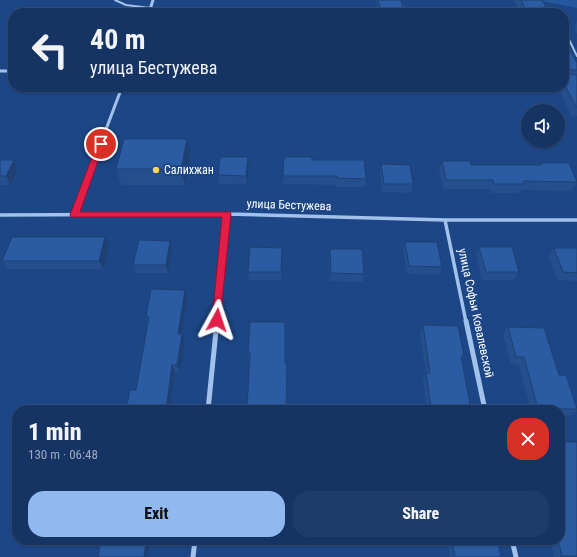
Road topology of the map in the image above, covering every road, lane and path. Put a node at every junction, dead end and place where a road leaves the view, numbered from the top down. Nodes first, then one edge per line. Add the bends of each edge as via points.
1 (115, 0) edge
2 (154, 0) edge
3 (150, 8) joint
4 (569, 39) edge
5 (577, 56) edge
6 (120, 92) edge
7 (227, 214) junction
8 (0, 215) edge
9 (74, 215) junction
10 (445, 220) junction
11 (577, 220) edge
12 (208, 405) edge
13 (484, 405) edge
14 (194, 545) edge
15 (513, 545) edge
16 (193, 557) edge
17 (516, 557) edge

1 - 3 lane via 126,5
2 - 3 street
4 - 5 lane
6 - 9 street
7 - 9 street, улица Бестужева
7 - 10 street, улица Бестужева
7 - 12 street
8 - 9 street, улица Бестужева
10 - 11 street, улица Бестужева
10 - 13 street, улица Софьи Ковалевской
14 - 16 street
15 - 17 street

